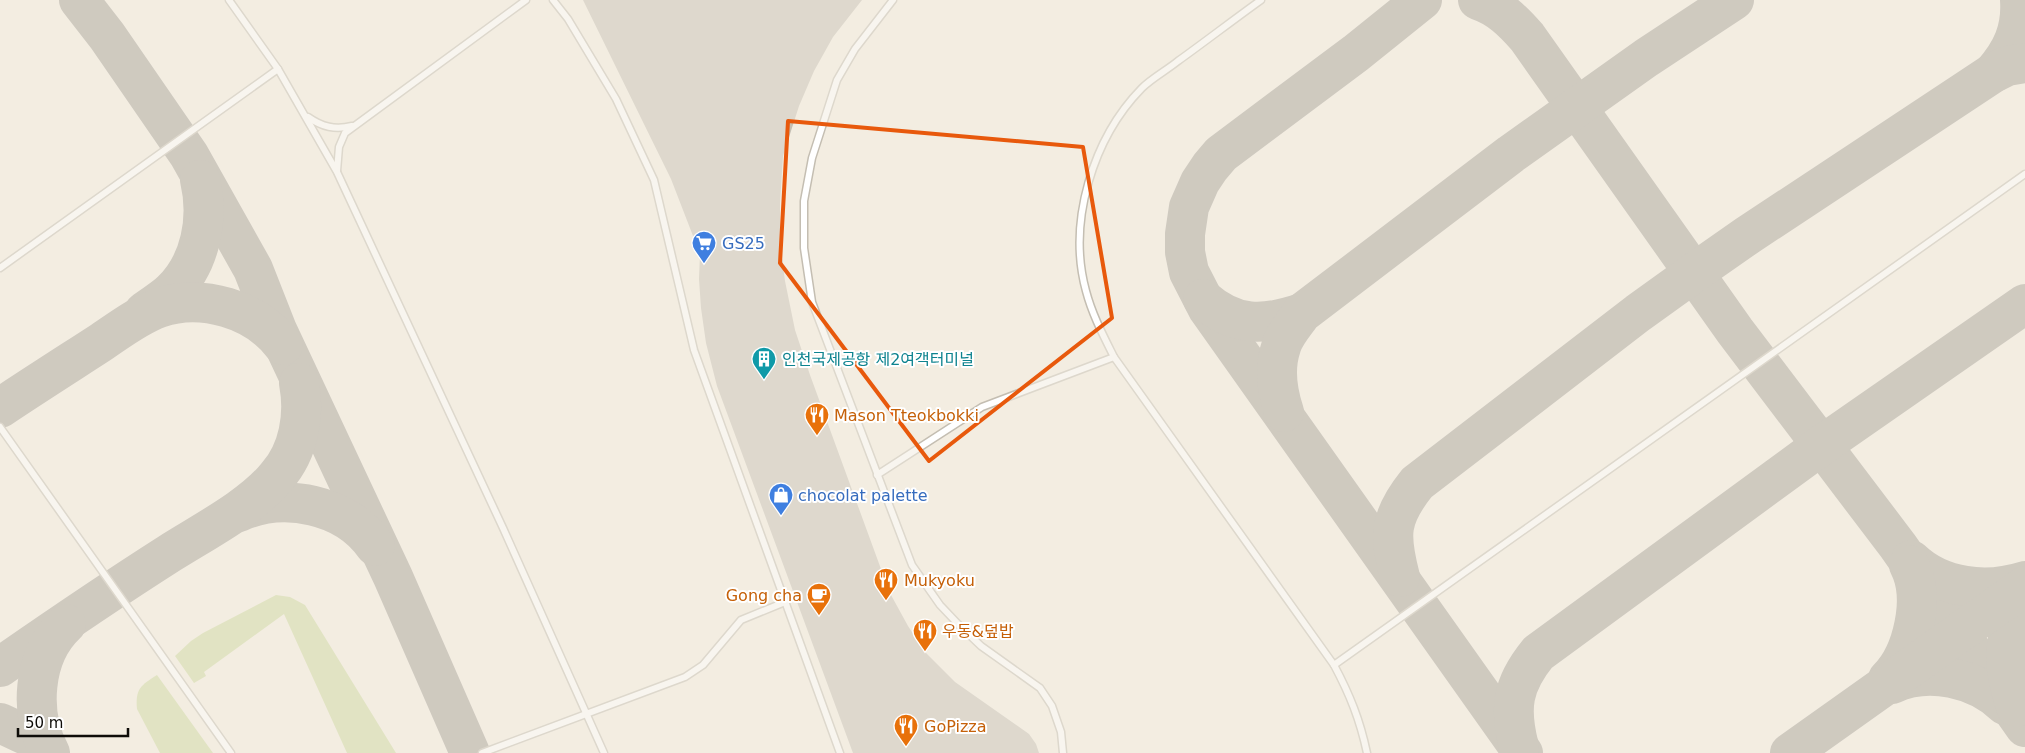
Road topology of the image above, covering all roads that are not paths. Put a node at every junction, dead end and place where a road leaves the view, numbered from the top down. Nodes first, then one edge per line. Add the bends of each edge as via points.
1 (229, 0) edge
2 (526, 0) edge
3 (553, 0) edge
4 (893, 0) edge
5 (1260, 0) edge
6 (278, 69) junction
7 (306, 116) junction
8 (354, 126) junction
9 (337, 172) junction
10 (2025, 174) edge
11 (0, 268) edge
12 (1114, 357) junction
13 (0, 426) edge
14 (877, 475) junction
15 (785, 602) junction
16 (1334, 665) junction
17 (586, 714) junction
18 (231, 753) edge
19 (482, 753) edge
20 (604, 753) edge
21 (840, 753) edge
22 (1063, 753) edge
23 (1367, 753) edge

1 - 6 lane
2 - 8 lane
3 - 15 lane via 616,99 654,180 694,350
4 - 14 lane via 855,49 837,80 812,158 804,202 804,248 812,302
5 - 12 lane via 1143,87 1113,125 1100,150 1086,188 1081,255 1085,289 1093,315
6 - 7 lane
6 - 11 lane
7 - 8 lane via 328,127
7 - 9 lane
8 - 9 lane via 345,133 339,147
9 - 17 lane
10 - 16 lane
12 - 14 lane via 982,408
12 - 16 lane
13 - 18 lane
14 - 22 lane via 912,565 940,605 958,624 981,646 1040,688 1052,706 1061,732
15 - 17 lane via 742,620 703,665 684,677
15 - 21 lane
16 - 23 lane via 1352,697
17 - 19 lane
17 - 20 lane

